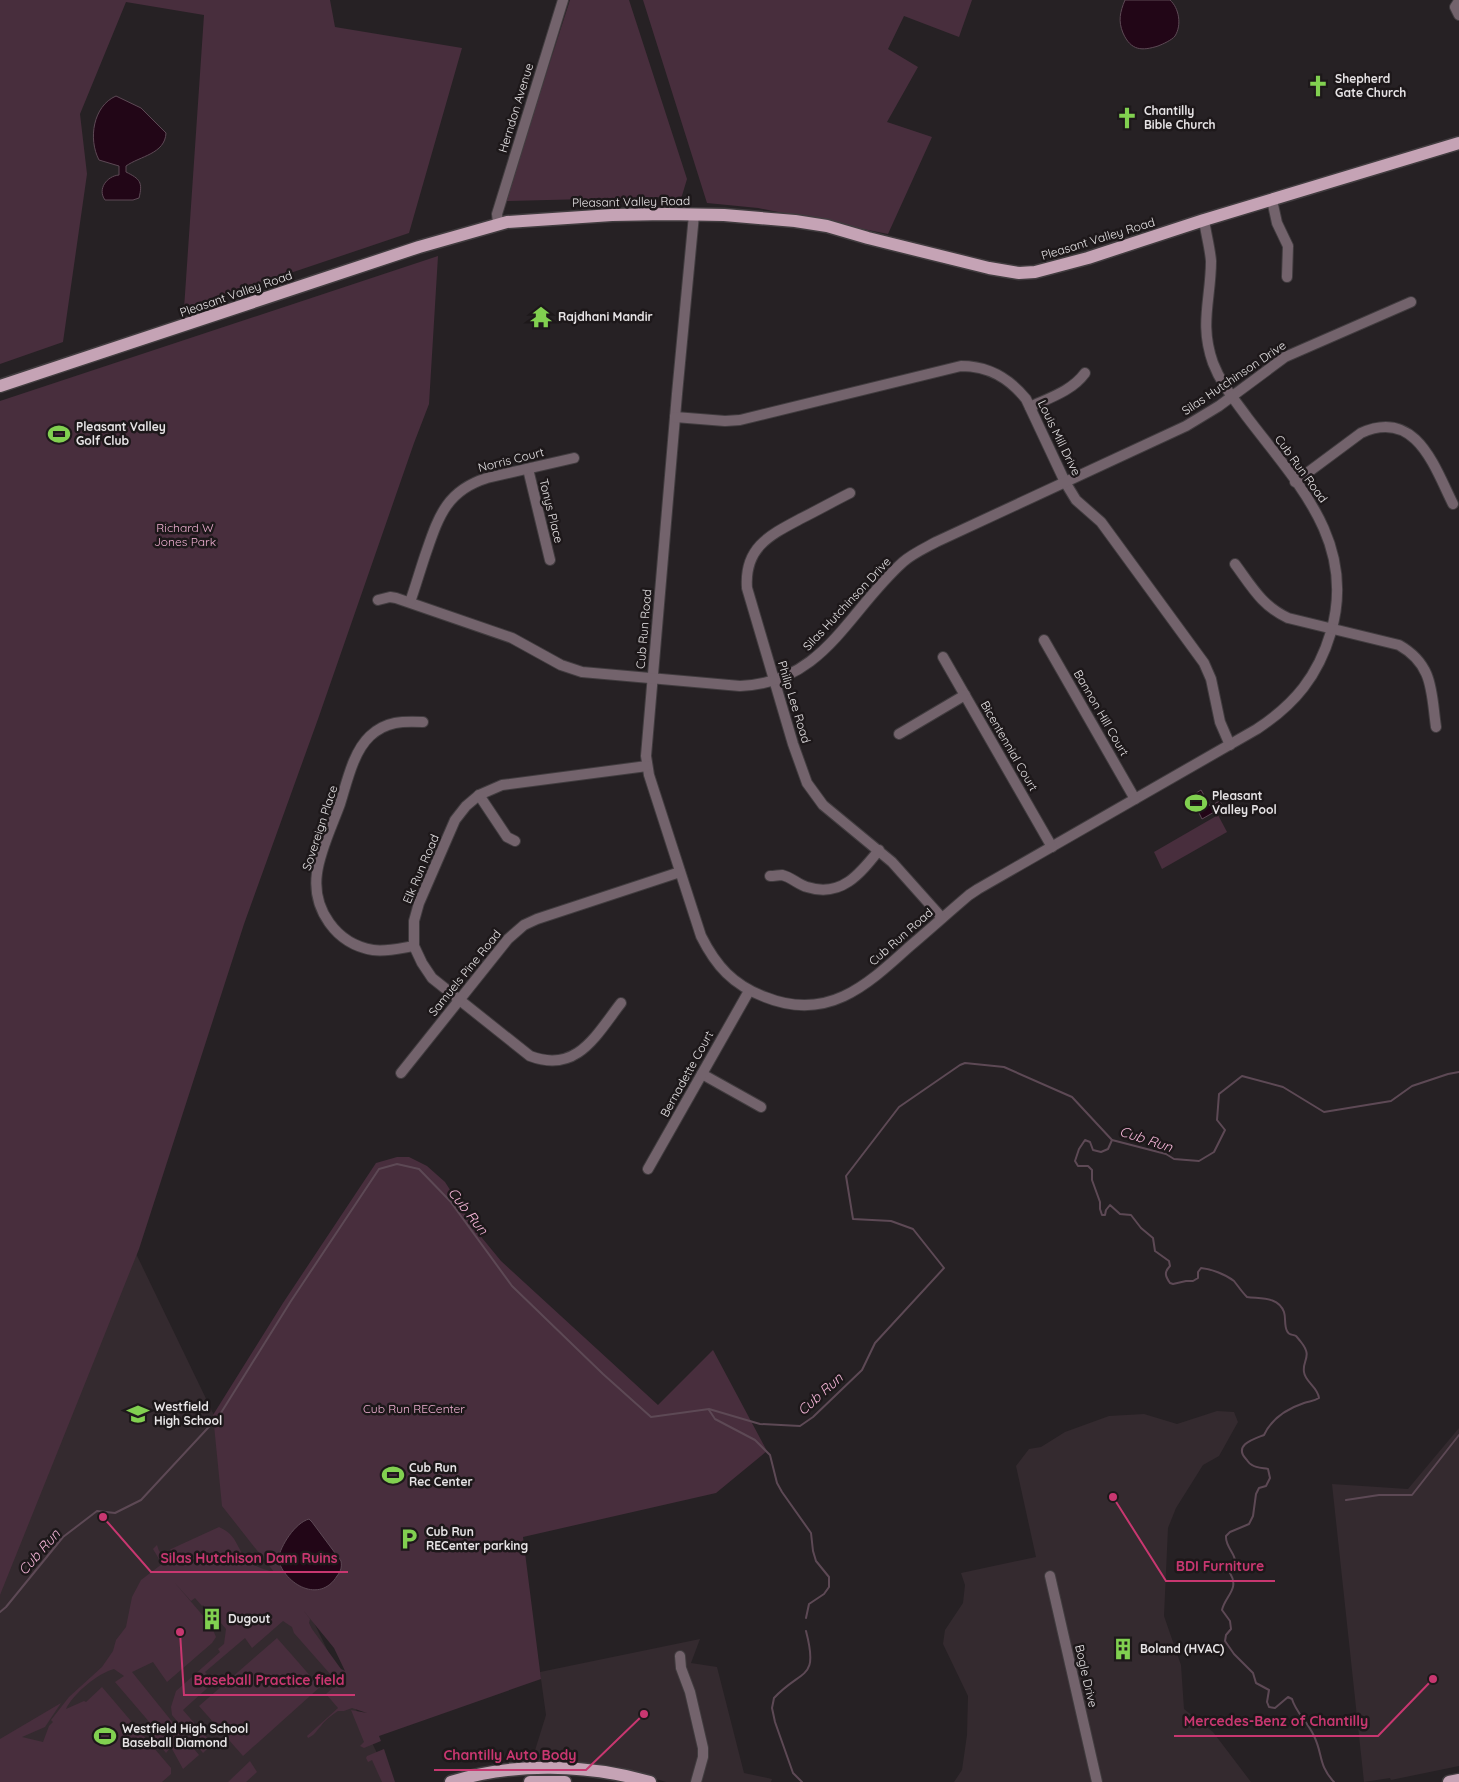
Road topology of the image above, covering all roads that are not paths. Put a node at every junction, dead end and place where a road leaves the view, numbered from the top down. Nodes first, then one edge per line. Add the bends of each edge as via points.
1 (564, 0) edge
2 (1459, 1) edge
3 (1459, 15) edge
4 (1459, 143) edge
5 (1272, 200) junction
6 (694, 214) junction
7 (1204, 220) junction
8 (498, 223) junction
9 (1287, 277) dead end
10 (1412, 302) dead end
11 (1085, 372) dead end
12 (0, 386) edge
13 (1231, 397) junction
14 (1030, 407) junction
15 (675, 417) junction
16 (574, 458) dead end
17 (528, 469) junction
18 (1065, 482) junction
19 (1295, 482) junction
20 (850, 493) dead end
21 (1453, 504) dead end
22 (550, 560) dead end
23 (1235, 564) dead end
24 (378, 600) dead end
25 (410, 602) junction
26 (1332, 629) junction
27 (1044, 640) dead end
28 (943, 657) dead end
29 (653, 678) junction
30 (774, 681) junction
31 (965, 695) junction
32 (423, 722) dead end
33 (1436, 727) dead end
34 (899, 734) dead end
35 (1230, 744) junction
36 (647, 766) junction
37 (479, 795) junction
38 (1135, 799) junction
39 (515, 841) dead end
40 (1052, 847) junction
41 (879, 850) junction
42 (680, 872) junction
43 (770, 876) dead end
44 (942, 918) junction
45 (414, 946) junction
46 (748, 991) junction
47 (459, 1000) junction
48 (621, 1003) dead end
49 (400, 1073) dead end
50 (702, 1074) junction
51 (761, 1107) dead end
52 (648, 1170) dead end
53 (1050, 1576) dead end
54 (680, 1656) dead end
55 (1459, 1780) edge
56 (451, 1782) edge
57 (530, 1782) edge
58 (565, 1782) edge
59 (650, 1782) edge
60 (696, 1782) edge
61 (1097, 1782) edge
62 (1449, 1782) edge

1 - 8 street, Herndon Avenue via 497,214
2 - 3 street via 1455,6
4 - 5 main road, Pleasant Valley Road
5 - 7 main road, Pleasant Valley Road
5 - 9 street via 1277,223 1288,246
6 - 7 main road, Pleasant Valley Road via 815,224 1019,273 1071,263
6 - 8 main road, Pleasant Valley Road via 612,215
6 - 15 street, Cub Run Road
7 - 13 street, Cub Run Road via 1210,262 1206,331 1213,362
8 - 12 main road, Pleasant Valley Road
10 - 13 street, Silas Hutchinson Drive via 1285,357
11 - 14 street via 1074,385
13 - 18 street, Silas Hutchinson Drive via 1186,426
13 - 19 street, Cub Run Road
14 - 15 street, Louis Mill Drive via 1018,390 1001,376 961,366 740,420
14 - 18 street, Louis Mill Drive
15 - 29 street, Cub Run Road
16 - 17 street, Norris Court
17 - 22 street, Tonys Place
17 - 25 street, Norris Court via 474,483 453,498 437,522
18 - 30 street, Silas Hutchinson Drive via 936,542 907,559 819,655 800,670
18 - 35 street, Louis Mill Drive via 1076,500 1101,522 1204,663 1211,679 1220,722
19 - 21 street via 1361,433 1390,427 1406,432 1422,444
19 - 26 street, Cub Run Road via 1316,510 1330,540 1337,584 1337,608
20 - 30 street, Philip Lee Road via 768,537 756,549 749,564 747,588
23 - 26 street via 1266,605 1276,612
24 - 25 street, Silas Hutchinson Drive via 390,597
25 - 29 street, Silas Hutchinson Drive via 512,638 571,669
26 - 33 street via 1399,645 1414,655 1429,678
26 - 35 street, Cub Run Road via 1314,673 1288,706
27 - 38 street, Bannon Hill Court
28 - 31 street, Bicentennial Court
29 - 30 street, Silas Hutchinson Drive via 740,686
29 - 36 street, Cub Run Road
30 - 41 street, Philip Lee Road via 807,783 823,805
31 - 34 street
31 - 40 street, Bicentennial Court
32 - 45 street, Sovereign Place via 404,721 384,726 363,744 320,861 316,883 319,904 327,921 350,942 375,950
35 - 38 street, Cub Run Road
36 - 37 street, Elk Run Road via 502,785
36 - 42 street, Cub Run Road
37 - 39 street via 507,837
37 - 45 street, Elk Run Road via 455,820 419,903 414,921
38 - 40 street, Cub Run Road
40 - 44 street, Cub Run Road via 978,889
41 - 43 street via 853,880 837,888 819,890 783,875
41 - 44 street, Philip Lee Road
42 - 46 street, Cub Run Road via 708,950
42 - 47 street, Samuels Pine Road via 524,925 508,938
44 - 46 street, Cub Run Road via 876,977 845,996 799,1004 770,1000
45 - 47 street, Elk Run Road via 428,973
46 - 50 street, Bernadette Court
47 - 48 street, Elk Run Road via 526,1054 554,1061 570,1058 584,1049
47 - 49 street, Samuels Pine Road
50 - 51 street
50 - 52 street, Bernadette Court
53 - 61 street, Bogle Drive
54 - 60 street via 703,1748
55 - 62 main road
56 - 59 main road via 489,1773 539,1768 597,1772
57 - 58 main road

